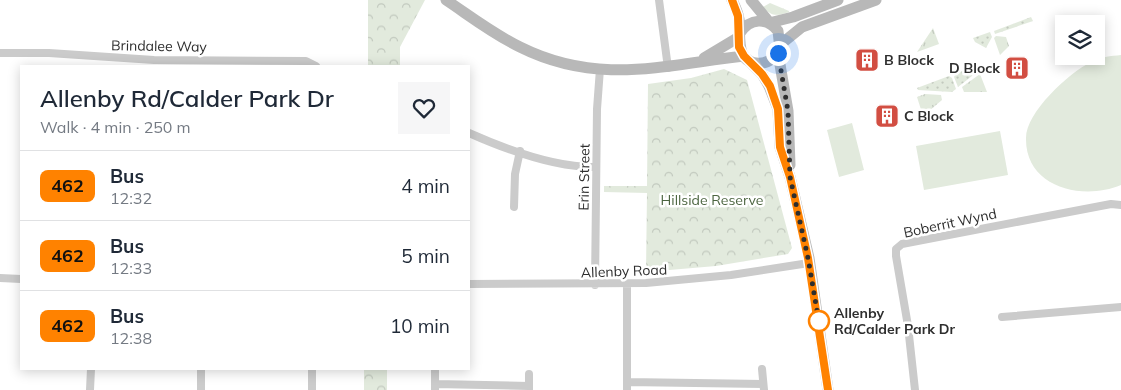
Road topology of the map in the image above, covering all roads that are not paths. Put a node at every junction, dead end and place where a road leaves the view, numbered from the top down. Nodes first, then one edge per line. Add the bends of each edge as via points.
1 (446, 0) edge
2 (453, 0) edge
3 (659, 0) edge
4 (732, 0) edge
5 (751, 0) edge
6 (838, 0) edge
7 (876, 0) edge
8 (847, 5) edge
9 (466, 13) junction
10 (769, 22) junction
11 (739, 35) junction
12 (779, 49) junction
13 (0, 53) edge
14 (745, 58) junction
15 (695, 62) junction
16 (154, 63) edge
17 (314, 65) edge
18 (671, 68) junction
19 (600, 69) junction
20 (470, 133) edge
21 (520, 151) junction
22 (596, 167) junction
23 (790, 177) junction
24 (1121, 205) edge
25 (514, 207) dead end
26 (809, 260) junction
27 (0, 278) edge
28 (20, 279) edge
29 (470, 284) edge
30 (628, 284) junction
31 (595, 285) junction
32 (1121, 307) edge
33 (1002, 317) dead end
34 (762, 369) dead end
35 (91, 370) edge
36 (201, 370) edge
37 (312, 370) edge
38 (435, 370) edge
39 (530, 374) dead end
40 (627, 386) edge
41 (435, 387) edge
42 (763, 387) edge
43 (529, 388) edge
44 (90, 390) edge
45 (201, 390) edge
46 (312, 390) edge
47 (828, 390) edge
48 (915, 390) edge

1 - 9 street
2 - 9 street
3 - 18 street
4 - 11 street via 738,16
5 - 10 street
6 - 10 street via 793,17
7 - 8 street
8 - 12 street via 802,27
9 - 19 street via 521,48 550,59
10 - 11 street via 749,23
10 - 12 street via 778,31
11 - 14 street via 739,47
11 - 15 street
12 - 14 street via 773,58 760,63
12 - 23 street via 788,111
13 - 16 street, Brindalee Way via 49,53
14 - 15 street
14 - 23 street via 762,74 774,97 778,109 780,147
15 - 18 street
16 - 17 street, Brindalee Way via 306,61
18 - 19 street
19 - 22 street, Erin Street
20 - 21 street
21 - 22 street via 576,168
21 - 25 street via 515,174
22 - 31 street, Erin Street
23 - 26 street
24 - 48 street, Boberrit Wynd via 1111,204 902,244 896,249
26 - 30 street, Allenby Road via 689,280
26 - 47 street
27 - 28 street
29 - 31 street, Allenby Road
30 - 31 street, Allenby Road
30 - 40 street
32 - 33 street
34 - 42 street
35 - 44 street
36 - 45 street
37 - 46 street
38 - 41 street
39 - 43 street
40 - 42 street
41 - 43 street

